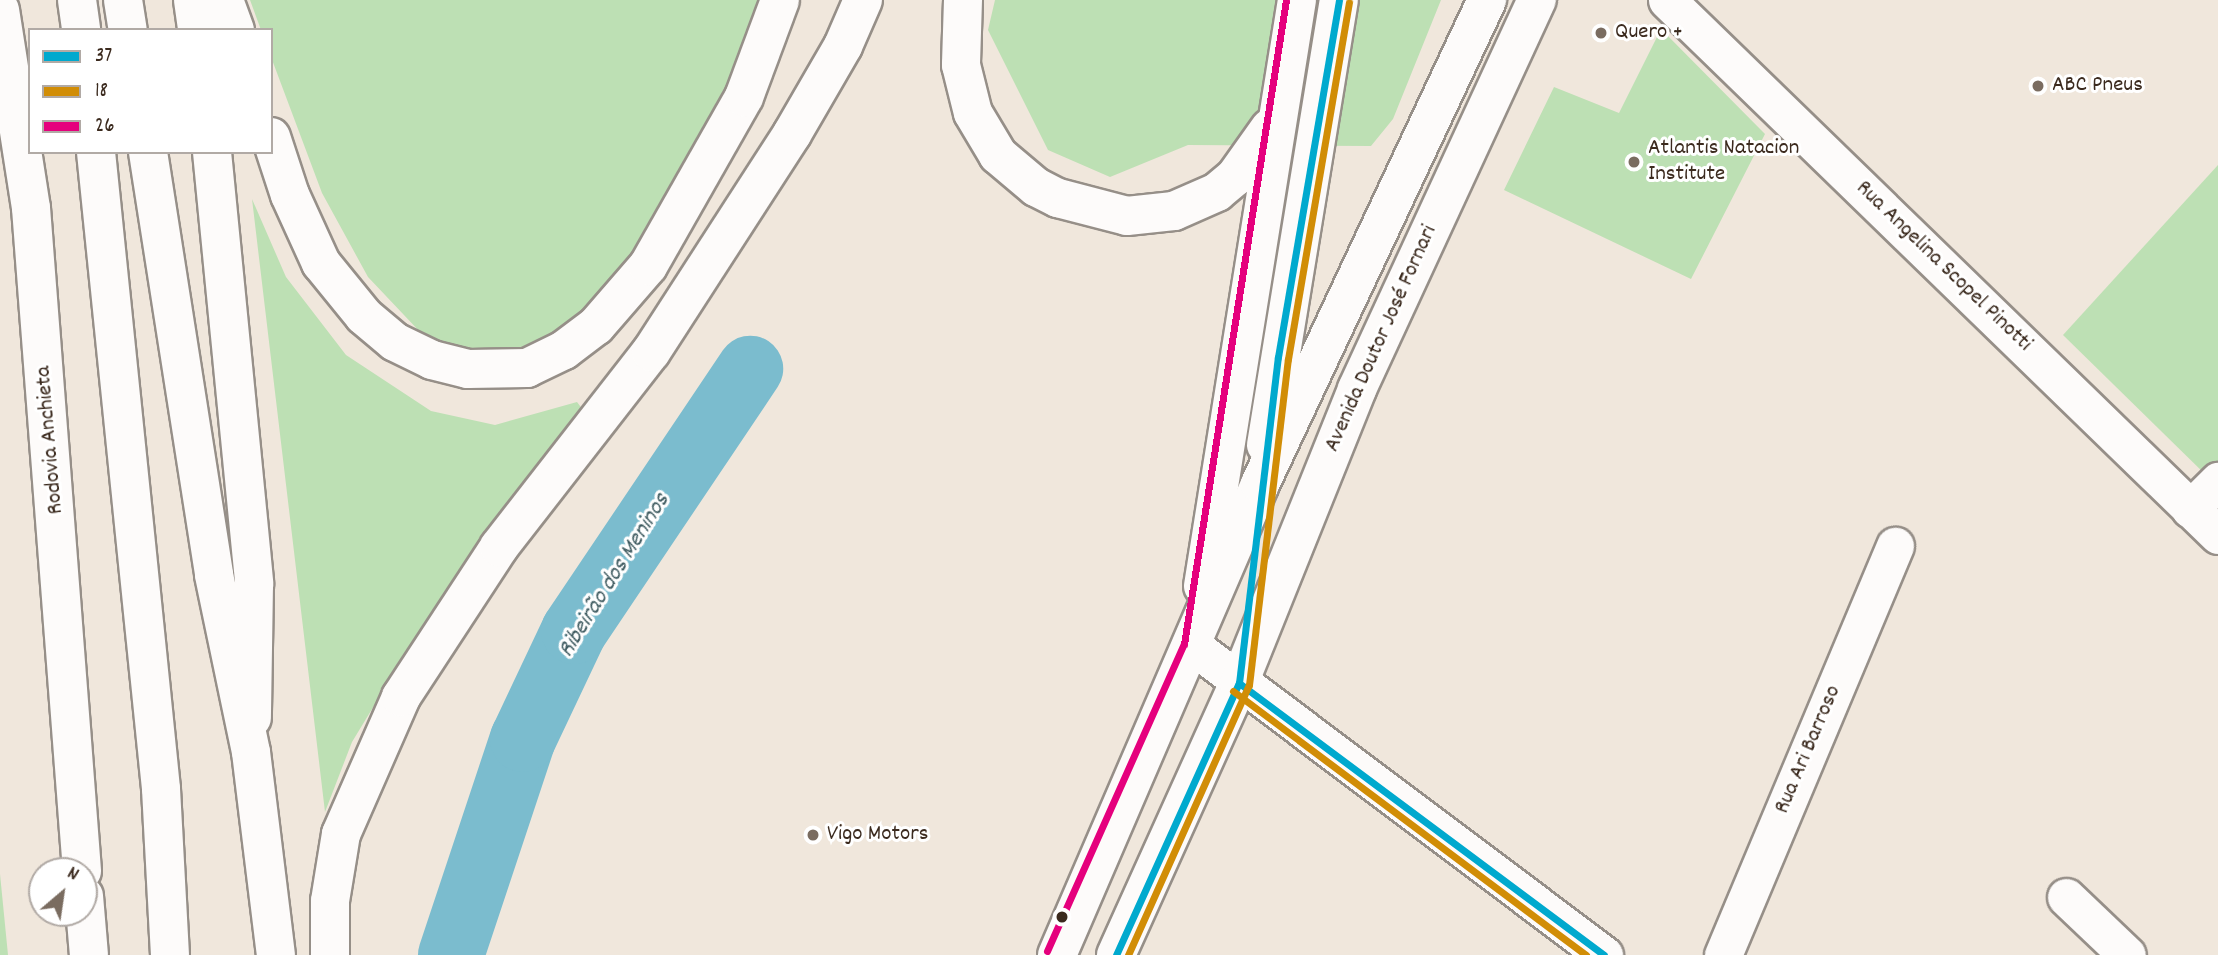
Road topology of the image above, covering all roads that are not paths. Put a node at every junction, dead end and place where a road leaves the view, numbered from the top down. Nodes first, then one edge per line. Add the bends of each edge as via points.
1 (77, 0) edge
2 (123, 0) edge
3 (193, 0) edge
4 (224, 0) edge
5 (780, 0) edge
6 (844, 0) edge
7 (863, 0) edge
8 (963, 0) edge
9 (1297, 0) edge
10 (1339, 0) edge
11 (1487, 0) edge
12 (1536, 0) edge
13 (1667, 0) edge
14 (0, 10) edge
15 (81, 28) edge
16 (128, 28) edge
17 (197, 28) edge
18 (234, 28) edge
19 (843, 46) junction
20 (1280, 100) junction
21 (273, 143) edge
22 (96, 154) edge
23 (148, 154) edge
24 (212, 154) edge
25 (2218, 481) edge
26 (1260, 484) junction
27 (2190, 509) junction
28 (2218, 535) edge
29 (1895, 546) dead end
30 (1194, 647) junction
31 (1239, 683) junction
32 (251, 752) junction
33 (81, 857) edge
34 (2066, 897) dead end
35 (80, 927) edge
36 (87, 927) edge
37 (75, 955) edge
38 (89, 955) edge
39 (170, 955) edge
40 (276, 955) edge
41 (330, 955) edge
42 (1057, 955) edge
43 (1116, 955) edge
44 (1604, 955) edge
45 (1723, 955) edge
46 (2127, 955) edge

1 - 15 main road
2 - 16 main road
3 - 17 main road
4 - 18 main road
5 - 21 main road via 744,97 648,266 596,326 564,350 527,368 468,369 432,359 395,342 364,316 321,263 290,195
6 - 19 main road
7 - 19 main road
8 - 20 main road via 961,65 969,102 984,135 998,155 1036,187 1082,206 1127,216 1196,203 1217,192 1251,160
9 - 20 main road
10 - 26 main road
11 - 26 main road, Avenida Doutor José Fornari
12 - 31 main road, Avenida Doutor José Fornari via 1357,389
13 - 27 street, Rua Angelina Scopel Pinotti
14 - 33 main road, Rodovia Anchieta via 31,208
19 - 41 main road via 651,352 499,547 401,697 341,834 330,901
20 - 30 main road
22 - 39 main road via 162,789
23 - 32 main road via 214,575
24 - 32 main road via 254,584
25 - 27 street
26 - 30 main road, Avenida Doutor José Fornari
26 - 31 main road, Avenida Doutor José Fornari
27 - 28 street, Rua Angelina Scopel Pinotti
29 - 45 street, Rua Ari Barroso
30 - 31 street
30 - 42 main road, Avenida Doutor José Fornari
31 - 43 main road, Avenida Doutor José Fornari
31 - 44 street
32 - 40 main road
34 - 46 street
35 - 37 main road
36 - 38 main road

